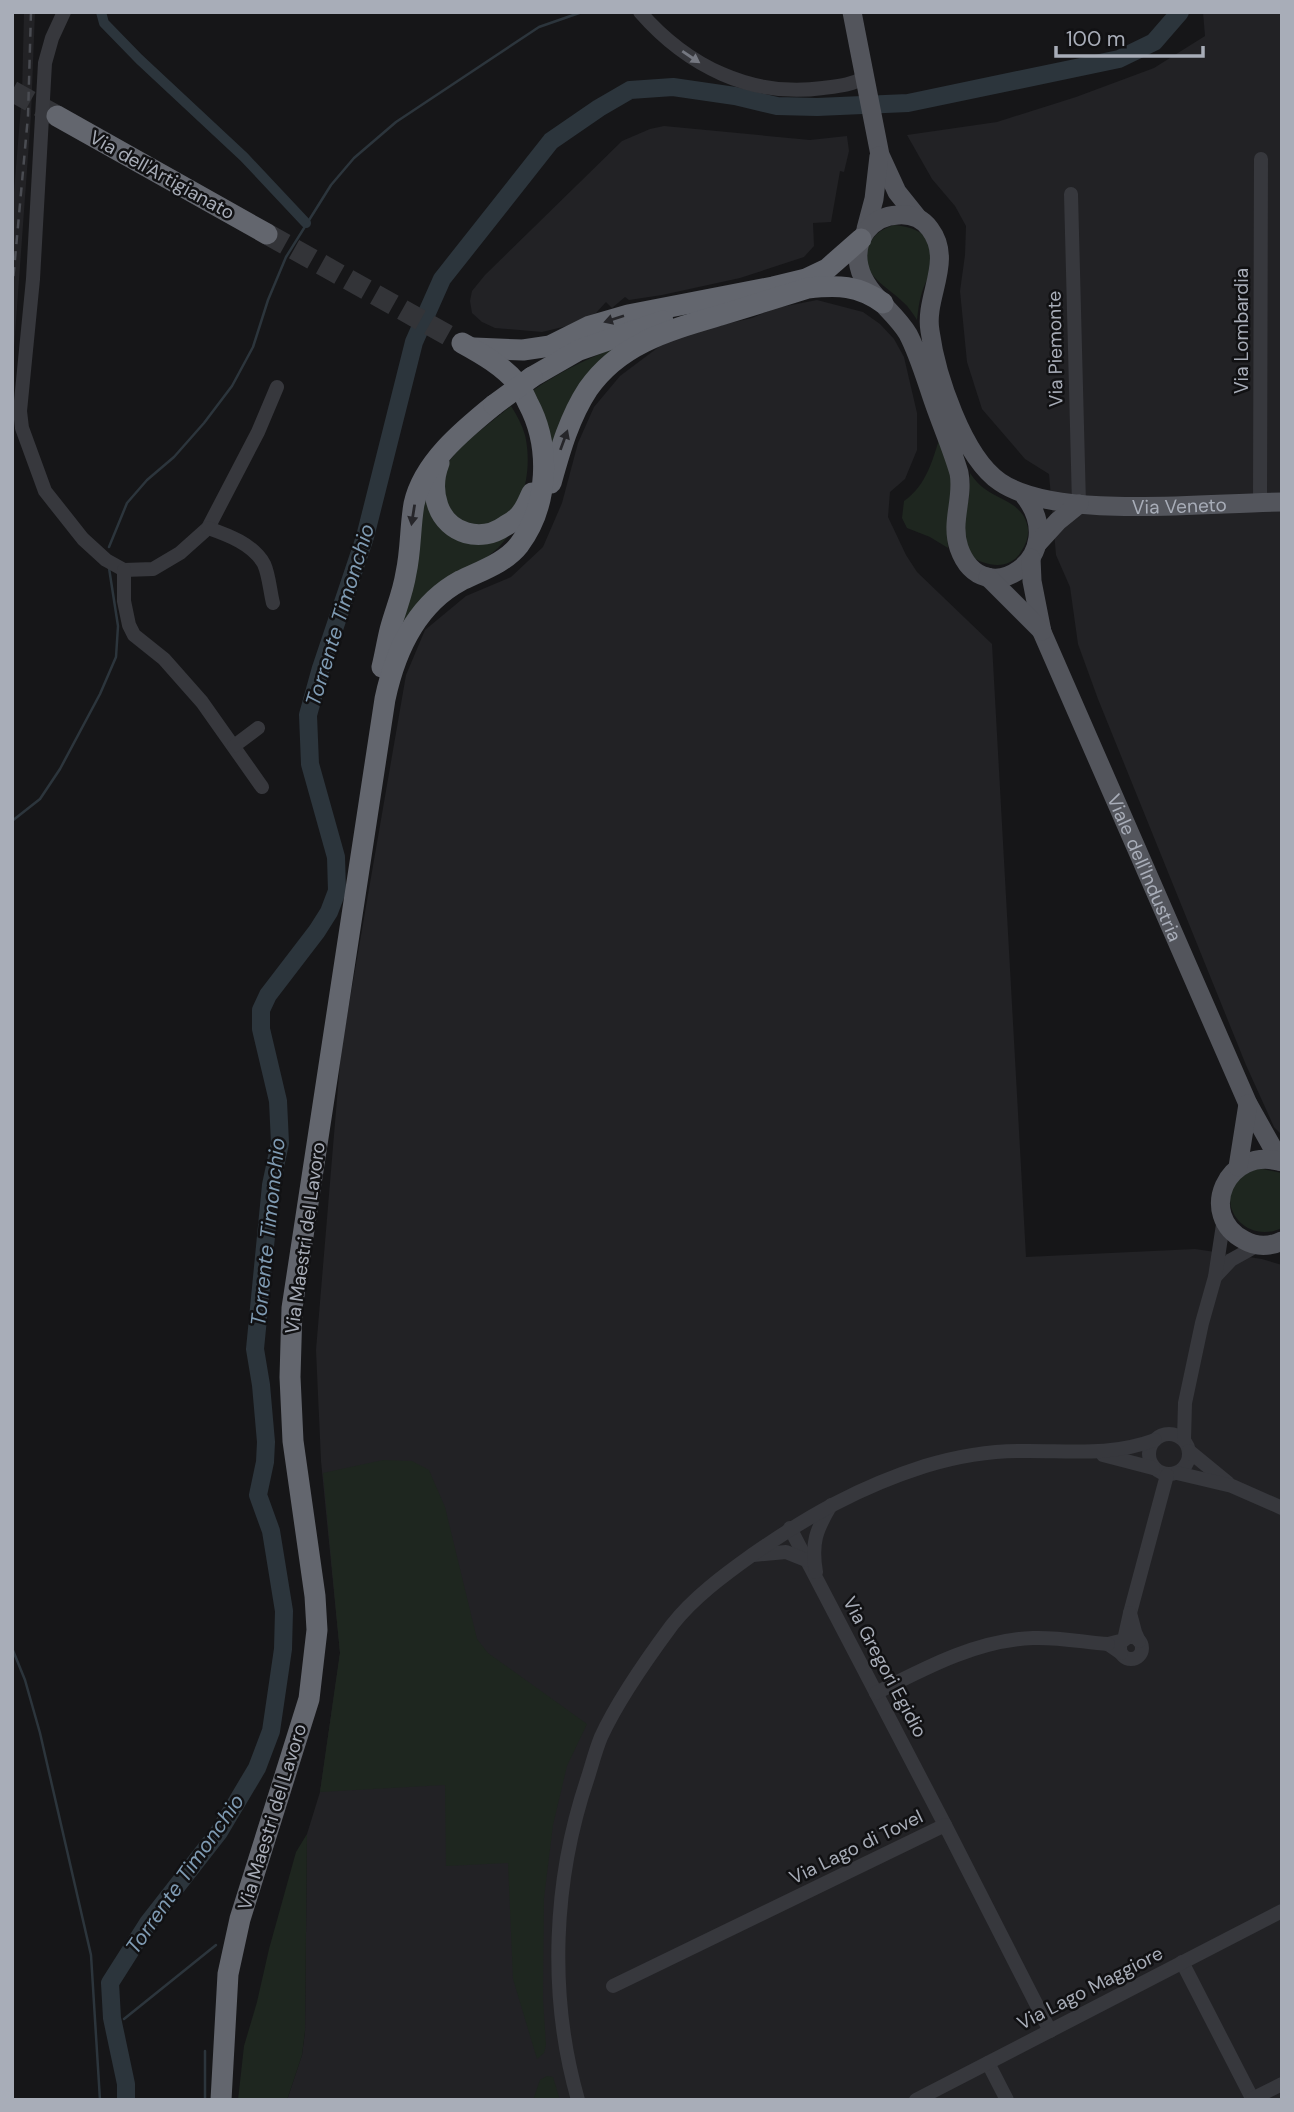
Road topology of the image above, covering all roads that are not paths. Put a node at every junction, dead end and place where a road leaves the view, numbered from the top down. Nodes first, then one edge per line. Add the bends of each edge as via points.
1 (64, 12) edge
2 (640, 12) edge
3 (852, 12) edge
4 (866, 81) junction
5 (57, 116) tunnel mouth
6 (880, 155) junction
7 (1261, 159) dead end
8 (1071, 194) dead end
9 (917, 217) junction
10 (267, 234) tunnel mouth
11 (863, 234) junction
12 (807, 283) junction
13 (883, 303) junction
14 (461, 343) junction
15 (276, 387) dead end
16 (442, 454) junction
17 (532, 493) junction
18 (1023, 494) junction
19 (1260, 502) junction
20 (1282, 502) edge
21 (1079, 504) junction
22 (208, 528) junction
23 (518, 546) junction
24 (1034, 551) junction
25 (115, 565) junction
26 (479, 573) junction
27 (988, 577) junction
28 (273, 603) dead end
29 (1042, 632) junction
30 (258, 728) dead end
31 (234, 746) junction
32 (262, 787) dead end
33 (369, 801) junction
34 (1248, 1104) junction
35 (1281, 1162) edge
36 (1238, 1167) junction
37 (1224, 1218) junction
38 (1275, 1244) edge
39 (1215, 1277) junction
40 (1185, 1403) junction
41 (1160, 1437) junction
42 (1186, 1445) junction
43 (1094, 1453) junction
44 (1153, 1468) junction
45 (1172, 1474) junction
46 (1232, 1486) junction
47 (832, 1504) junction
48 (1282, 1508) edge
49 (790, 1528) junction
50 (752, 1555) junction
51 (806, 1560) junction
52 (818, 1583) junction
53 (1130, 1613) junction
54 (1139, 1641) junction
55 (1122, 1646) junction
56 (876, 1693) junction
57 (945, 1825) junction
58 (1282, 1911) edge
59 (1182, 1962) junction
60 (613, 1986) dead end
61 (1050, 2031) junction
62 (988, 2063) junction
63 (1282, 2084) edge
64 (1253, 2099) edge
65 (221, 2100) edge
66 (578, 2100) edge
67 (916, 2100) edge
68 (1007, 2100) edge

1 - 25 street via 46,63 20,411 45,491 83,539
2 -> 4 street via 695,60 746,84 796,91
3 - 4 main road, Viale dell'Industria
4 - 6 main road, Viale dell'Industria
5 - 10 highway, Via dell'Artigianato
6 - 9 main road, Viale dell'Industria via 897,192
6 - 11 main road, Viale dell'Industria via 874,200
7 - 19 street, Via Lombardia
8 - 21 street, Via Piemonte
9 - 11 main road via 894,215
9 - 18 main road, Viale dell'Industria via 933,233 939,252 930,331 958,424 986,470
11 - 12 highway
11 - 13 main road, Viale dell'Industria via 859,268
12 - 13 highway via 855,289
12 -> 14 highway via 628,315 550,346 523,350
12 - 16 highway, bridge via 666,320 579,350 494,405
23 -> 12 highway via 545,507 573,416 610,364 657,335
13 - 27 main road, Viale dell'Industria via 913,346 959,473 955,527 959,550 966,563
14 - 17 highway via 491,367 528,421 534,448
14 - 23 highway via 491,360 518,384 537,419 543,446 542,490 537,512
15 - 22 street
16 - 17 highway via 436,472 438,507 461,531 481,536 497,532 522,513
16 -> 33 highway via 415,500 408,565 382,670
17 - 26 highway via 517,532
18 - 21 main road, Via Veneto
18 - 24 main road, Viale dell'Industria via 1035,516
19 - 20 main road, Via Veneto
19 - 21 main road, Via Veneto
21 - 24 main road
22 - 25 street via 180,554 153,569
22 - 28 street via 247,546 264,564
23 - 26 highway
24 - 27 main road via 1013,575
24 - 29 main road, Viale dell'Industria via 1032,581
25 - 31 street via 134,635 180,675
26 - 33 highway, Via Maestri del Lavoro via 458,582 425,610 400,650 385,699
27 - 29 main road, Viale dell'Industria
29 - 34 main road, Viale dell'Industria
30 - 31 street
31 - 32 street
33 - 65 highway, Via Maestri del Lavoro via 292,1308 293,1441 315,1596 314,1665 309,1699 240,1919 224,2029
34 - 35 main road, Viale dell'Industria
34 - 36 main road
35 - 36 main road, Viale dell'Industria via 1266,1158
36 - 37 main road via 1224,1185
37 - 38 main road via 1247,1242
37 - 39 street
38 - 39 street via 1231,1260
39 - 40 street
40 - 41 street
40 - 42 street
41 - 42 street via 1172,1434
41 - 43 street via 1138,1446
41 - 44 street via 1151,1445
42 - 45 street via 1190,1456 1186,1466
42 - 46 street
43 - 44 street
43 - 47 street via 1021,1451 965,1456 895,1476
44 - 45 street
45 - 46 street
45 - 53 street
46 - 48 street
47 - 49 street
47 - 52 street via 815,1535
49 - 50 street
49 - 51 street, Via Gregori Egidio
50 - 51 street via 786,1552
50 - 66 street via 673,1624 632,1683 601,1737 577,1807 560,1893 557,1946 567,2054
51 - 52 street, Via Gregori Egidio
52 - 56 street, Via Gregori Egidio
53 - 54 street
53 - 55 street
54 - 55 street via 1130,1637
54 - 55 street via 1142,1652 1137,1658 1130,1660
55 - 56 street via 1032,1638 1002,1642 933,1664
56 - 57 street, Via Gregori Egidio
57 - 60 street, Via Lago di Tovel
57 - 61 street, Via Lago di Tovel
58 - 59 street, Via Lago Maggiore
59 - 61 street, Via Lago Maggiore
59 - 64 street
61 - 62 street, Via Lago Maggiore
62 - 67 street, Via Lago Maggiore
62 - 68 street
63 - 64 street

